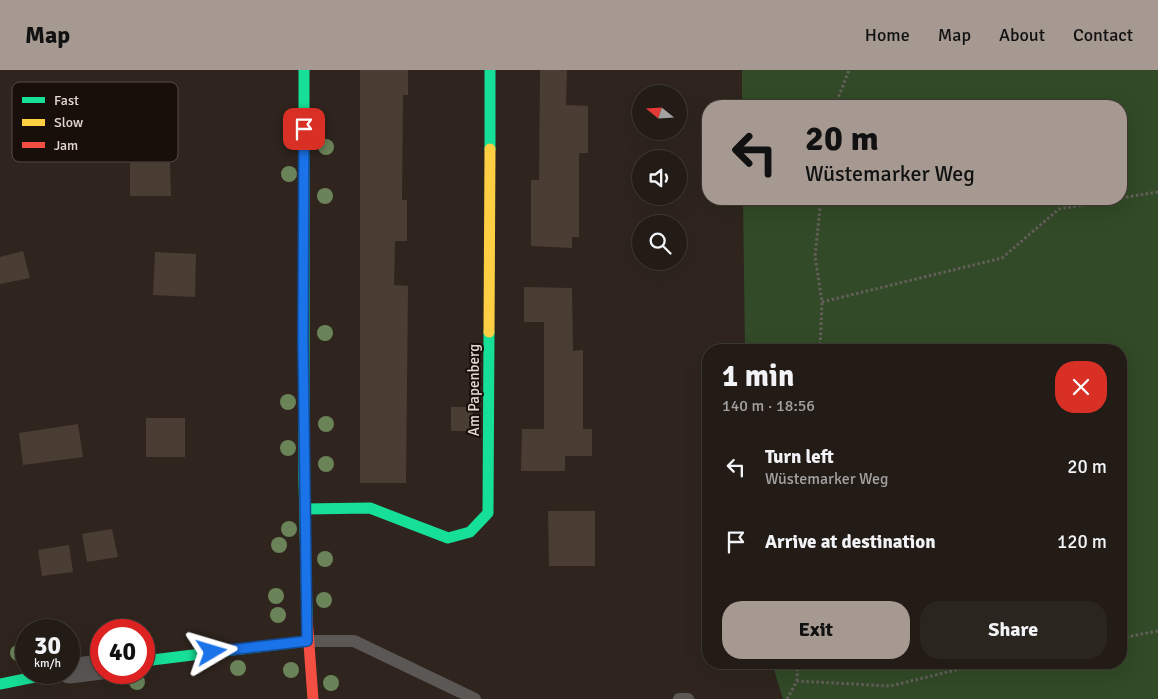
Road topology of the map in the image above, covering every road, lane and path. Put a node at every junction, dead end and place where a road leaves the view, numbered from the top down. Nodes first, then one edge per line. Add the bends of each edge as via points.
1 (304, 70) edge
2 (490, 70) edge
3 (849, 70) edge
4 (836, 100) edge
5 (1158, 192) edge
6 (1127, 198) edge
7 (820, 205) edge
8 (1083, 205) edge
9 (822, 302) junction
10 (820, 344) edge
11 (305, 509) junction
12 (1158, 631) edge
13 (1127, 637) edge
14 (307, 641) junction
15 (155, 660) edge
16 (798, 669) edge
17 (960, 669) edge
18 (15, 681) edge
19 (797, 681) junction
20 (0, 684) edge
21 (314, 699) edge
22 (475, 699) edge
23 (679, 699) edge
24 (688, 699) edge
25 (787, 699) edge

1 - 11 street
2 - 11 street, Am Papenberg via 488,513 470,532 448,538 370,508
3 - 4 path
5 - 6 path
7 - 9 path via 815,256
8 - 9 path via 1059,209 1002,258
9 - 10 path
11 - 14 street
12 - 13 path
14 - 15 street
14 - 21 street
14 - 22 lane via 354,641
16 - 19 path
17 - 19 path via 890,686
18 - 20 street
19 - 25 path
23 - 24 lane

